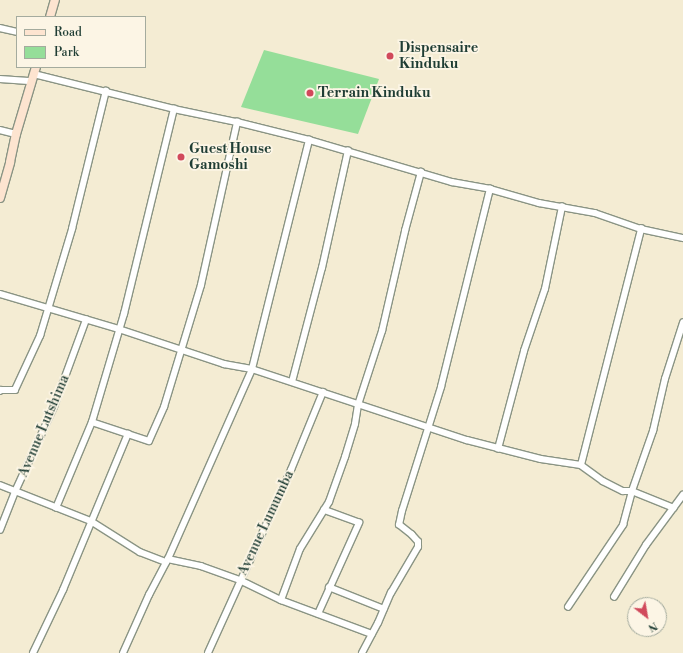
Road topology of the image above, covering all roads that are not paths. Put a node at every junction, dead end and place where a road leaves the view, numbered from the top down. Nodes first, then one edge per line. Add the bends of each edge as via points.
1 (55, 0) edge
2 (50, 16) edge
3 (0, 28) edge
4 (16, 32) edge
5 (34, 74) edge
6 (0, 79) edge
7 (106, 91) junction
8 (174, 109) junction
9 (237, 122) junction
10 (0, 130) edge
11 (16, 134) junction
12 (309, 140) junction
13 (348, 150) junction
14 (421, 172) junction
15 (1, 188) edge
16 (490, 189) junction
17 (0, 198) edge
18 (562, 206) junction
19 (641, 229) junction
20 (683, 238) edge
21 (0, 294) edge
22 (48, 309) junction
23 (86, 320) junction
24 (683, 323) edge
25 (118, 329) junction
26 (182, 350) junction
27 (252, 369) junction
28 (292, 382) junction
29 (0, 391) edge
30 (323, 392) junction
31 (358, 405) junction
32 (92, 422) junction
33 (428, 426) junction
34 (128, 434) junction
35 (498, 449) junction
36 (581, 465) junction
37 (0, 485) edge
38 (632, 491) junction
39 (15, 492) junction
40 (683, 495) edge
41 (56, 508) junction
42 (674, 508) junction
43 (324, 510) junction
44 (91, 521) junction
45 (0, 530) edge
46 (167, 561) junction
47 (240, 580) junction
48 (329, 587) junction
49 (614, 597) dead end
50 (281, 600) junction
51 (568, 607) dead end
52 (384, 609) junction
53 (318, 614) junction
54 (372, 634) junction
55 (33, 653) edge
56 (123, 653) edge
57 (208, 653) edge
58 (362, 653) edge

1 - 2 main road
3 - 4 street
5 - 6 street
5 - 7 street
5 - 11 main road
7 - 8 street
7 - 22 street via 72,229
8 - 9 street
8 - 25 street via 145,235
9 - 12 street
9 - 26 street via 212,239
10 - 11 street
11 - 15 main road
12 - 13 street
12 - 27 street
13 - 14 street
13 - 28 street via 322,268
14 - 16 street via 452,182
14 - 31 street via 382,331
15 - 17 main road
16 - 18 street via 539,203
16 - 33 street via 442,387
18 - 19 street via 595,213
18 - 35 street via 545,289 524,351
19 - 20 street
19 - 36 street
21 - 22 street
22 - 23 street
22 - 29 street via 40,336 15,390
23 - 25 street
23 - 39 street, Avenue Lutshima via 54,407
24 - 38 street via 665,379 653,431
25 - 26 street
25 - 32 street
26 - 27 street via 224,364
26 - 34 street via 164,407 149,441
27 - 28 street
27 - 46 street
28 - 30 street
30 - 31 street
30 - 47 street, Avenue Lumumba via 291,470
31 - 33 street
31 - 43 street via 345,457
32 - 34 street
32 - 41 street
33 - 35 street
33 - 52 street via 399,524 418,542 418,547
34 - 44 street
35 - 36 street
36 - 38 street via 603,481 623,491
37 - 39 street
38 - 42 street
38 - 51 street via 623,525
39 - 41 street
39 - 45 street, Avenue Lutshima
40 - 42 street
41 - 44 street
42 - 49 street via 646,545
43 - 48 street via 359,523
43 - 50 street via 300,549
44 - 46 street via 140,552
44 - 55 street via 63,590
46 - 47 street via 201,566
46 - 56 street
47 - 50 street
47 - 57 street, Avenue Lumumba
48 - 52 street
48 - 53 street
50 - 53 street
52 - 54 street
53 - 54 street
54 - 58 street

